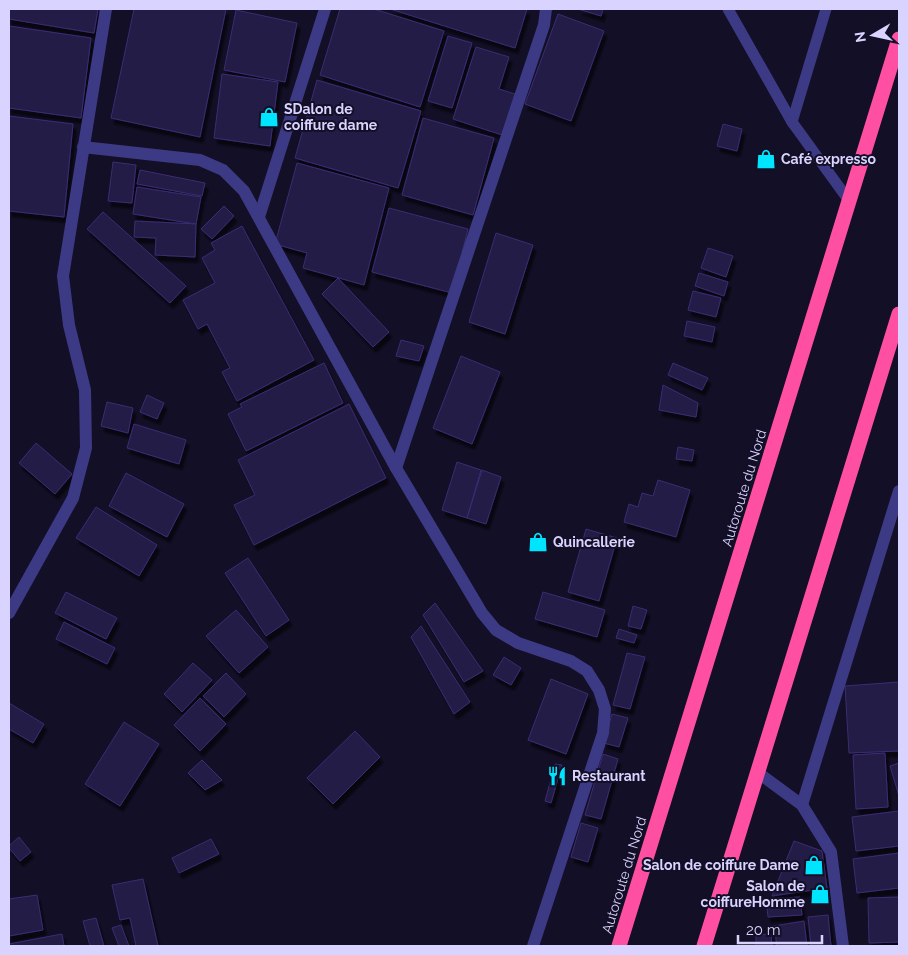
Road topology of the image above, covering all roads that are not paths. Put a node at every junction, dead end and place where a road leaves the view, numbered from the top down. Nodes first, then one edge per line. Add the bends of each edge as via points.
1 (106, 9) edge
2 (324, 9) edge
3 (546, 9) edge
4 (728, 9) edge
5 (826, 9) edge
6 (899, 39) edge
7 (792, 122) junction
8 (83, 147) junction
9 (850, 202) junction
10 (259, 216) junction
11 (899, 314) edge
12 (396, 468) junction
13 (899, 491) edge
14 (9, 614) edge
15 (757, 772) junction
16 (802, 805) junction
17 (533, 946) edge
18 (619, 946) edge
19 (704, 946) edge
20 (843, 946) edge

1 - 8 street
2 - 10 street
3 - 12 street via 544,25
4 - 7 lane
5 - 7 lane
6 - 9 highway, Autoroute du Nord
7 - 9 lane
8 - 10 street via 200,160 223,170 244,192
8 - 14 street via 63,276 69,325 84,390 86,448 73,498
9 - 18 highway, Autoroute du Nord
10 - 12 street
11 - 15 highway
12 - 17 street via 482,613 496,630 518,643 587,671 599,690 605,709 603,733
13 - 16 street
15 - 16 street
15 - 19 highway
16 - 20 street via 831,852

